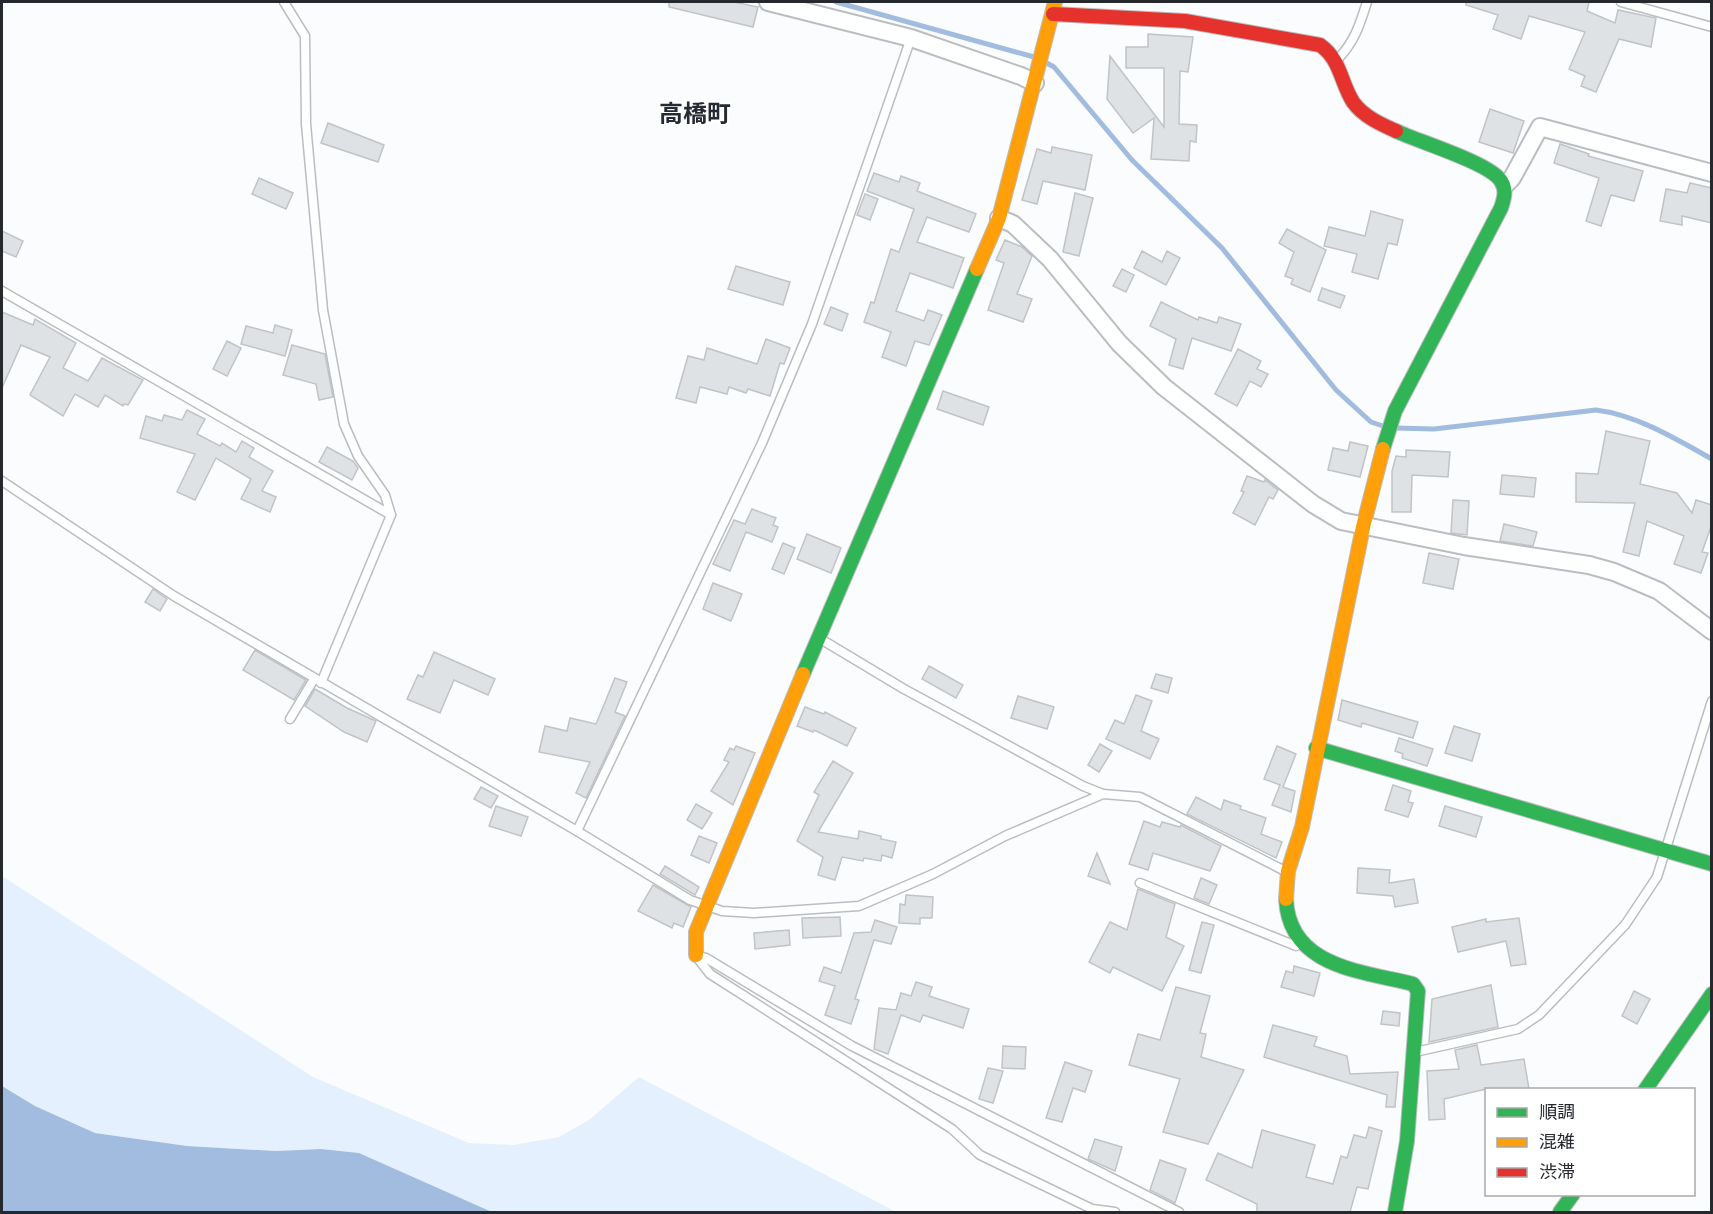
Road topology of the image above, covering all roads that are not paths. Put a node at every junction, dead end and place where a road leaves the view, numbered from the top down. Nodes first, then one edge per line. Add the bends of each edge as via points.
1 (284, 2) edge
2 (768, 2) edge
3 (1367, 2) edge
4 (1621, 2) edge
5 (1054, 8) edge
6 (1712, 27) edge
7 (911, 38) junction
8 (1338, 59) junction
9 (1036, 77) junction
10 (1712, 173) edge
11 (1505, 184) junction
12 (999, 218) junction
13 (2, 291) edge
14 (2, 481) edge
15 (391, 515) junction
16 (1363, 527) junction
17 (1712, 631) edge
18 (818, 638) junction
19 (317, 681) junction
20 (1712, 701) edge
21 (290, 719) dead end
22 (1316, 748) junction
23 (1102, 794) junction
24 (577, 831) junction
25 (1667, 851) junction
26 (1712, 864) edge
27 (1288, 872) junction
28 (1140, 883) dead end
29 (708, 906) junction
30 (1310, 952) junction
31 (696, 955) junction
32 (1712, 994) edge
33 (1415, 1052) junction
34 (1647, 1088) edge
35 (1572, 1196) edge
36 (1115, 1212) edge
37 (1179, 1212) edge
38 (1395, 1212) edge
39 (1560, 1212) edge

1 - 15 lane via 305,36 306,124 323,310 344,424 358,456 385,495
2 - 7 street
3 - 8 lane via 1351,45
4 - 6 lane
5 - 8 street via 1185,21 1320,45
5 - 9 street
7 - 9 street
7 - 24 lane via 812,324 762,443
8 - 11 street via 1348,95 1374,120 1486,168
9 - 12 street
10 - 11 street via 1540,127
11 - 16 street via 1501,208 1395,411
12 - 16 street via 1013,224 1050,259 1119,343 1193,412 1313,504 1341,521
12 - 18 street
13 - 15 lane
14 - 19 lane via 174,596
15 - 19 lane
16 - 17 street via 1614,572 1659,591
16 - 22 street
18 - 23 lane via 914,695
18 - 29 street
19 - 21 lane
19 - 24 lane
20 - 25 lane
22 - 25 street
22 - 27 street via 1302,827
23 - 27 lane via 1140,797
23 - 29 lane via 859,906 754,913
24 - 29 lane via 690,900
25 - 26 street
25 - 33 lane via 1657,877 1625,925 1531,1022 1495,1035
27 - 30 street via 1290,924
28 - 30 lane
29 - 31 street via 696,932
30 - 33 street via 1413,984 1418,991
31 - 36 lane via 710,974 952,1129 980,1155 1092,1209
31 - 37 lane via 852,1046
32 - 34 street
33 - 38 street via 1407,1142
35 - 39 street

